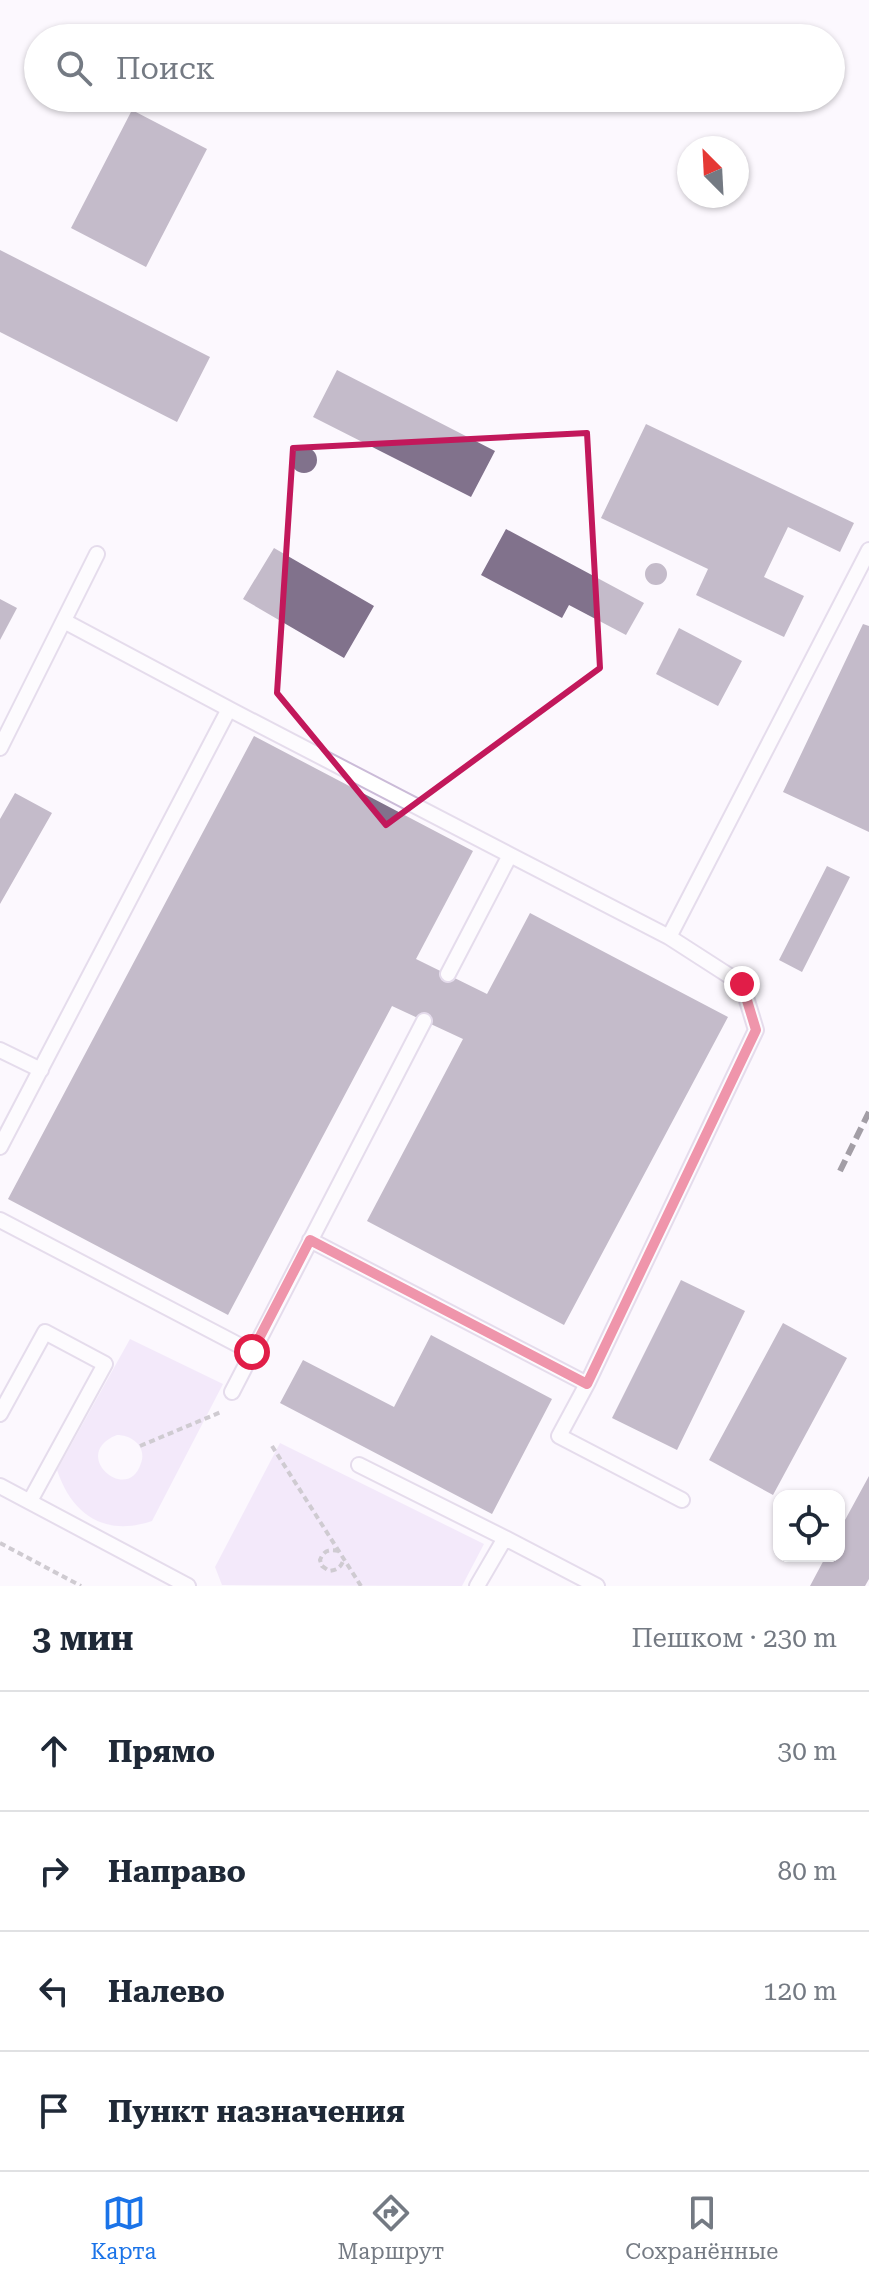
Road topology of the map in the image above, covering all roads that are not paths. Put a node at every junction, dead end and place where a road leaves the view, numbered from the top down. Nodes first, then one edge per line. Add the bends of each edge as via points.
1 (869, 550) edge
2 (97, 554) dead end
3 (64, 621) junction
4 (229, 709) junction
5 (0, 748) edge
6 (510, 855) junction
7 (669, 937) junction
8 (448, 974) dead end
9 (424, 1021) dead end
10 (0, 1050) edge
11 (41, 1070) junction
12 (0, 1147) edge
13 (0, 1220) edge
14 (310, 1240) junction
15 (252, 1352) junction
16 (587, 1384) junction
17 (232, 1392) dead end
18 (0, 1414) edge
19 (359, 1465) dead end
20 (0, 1486) edge
21 (682, 1500) dead end
22 (30, 1501) junction
23 (505, 1538) junction
24 (188, 1586) edge
25 (477, 1586) edge
26 (597, 1586) edge

1 - 7 lane
2 - 3 lane
3 - 4 lane
3 - 5 lane
4 - 6 lane
4 - 11 lane
6 - 7 lane
6 - 8 lane
7 - 16 lane via 742,984 756,1030
9 - 14 lane
10 - 11 lane
11 - 12 lane
13 - 15 lane
14 - 15 lane
14 - 16 lane
15 - 17 lane
16 - 21 lane via 559,1436
18 - 22 lane via 45,1332 105,1364
19 - 23 lane
20 - 22 lane
22 - 24 lane
23 - 25 lane
23 - 26 lane

